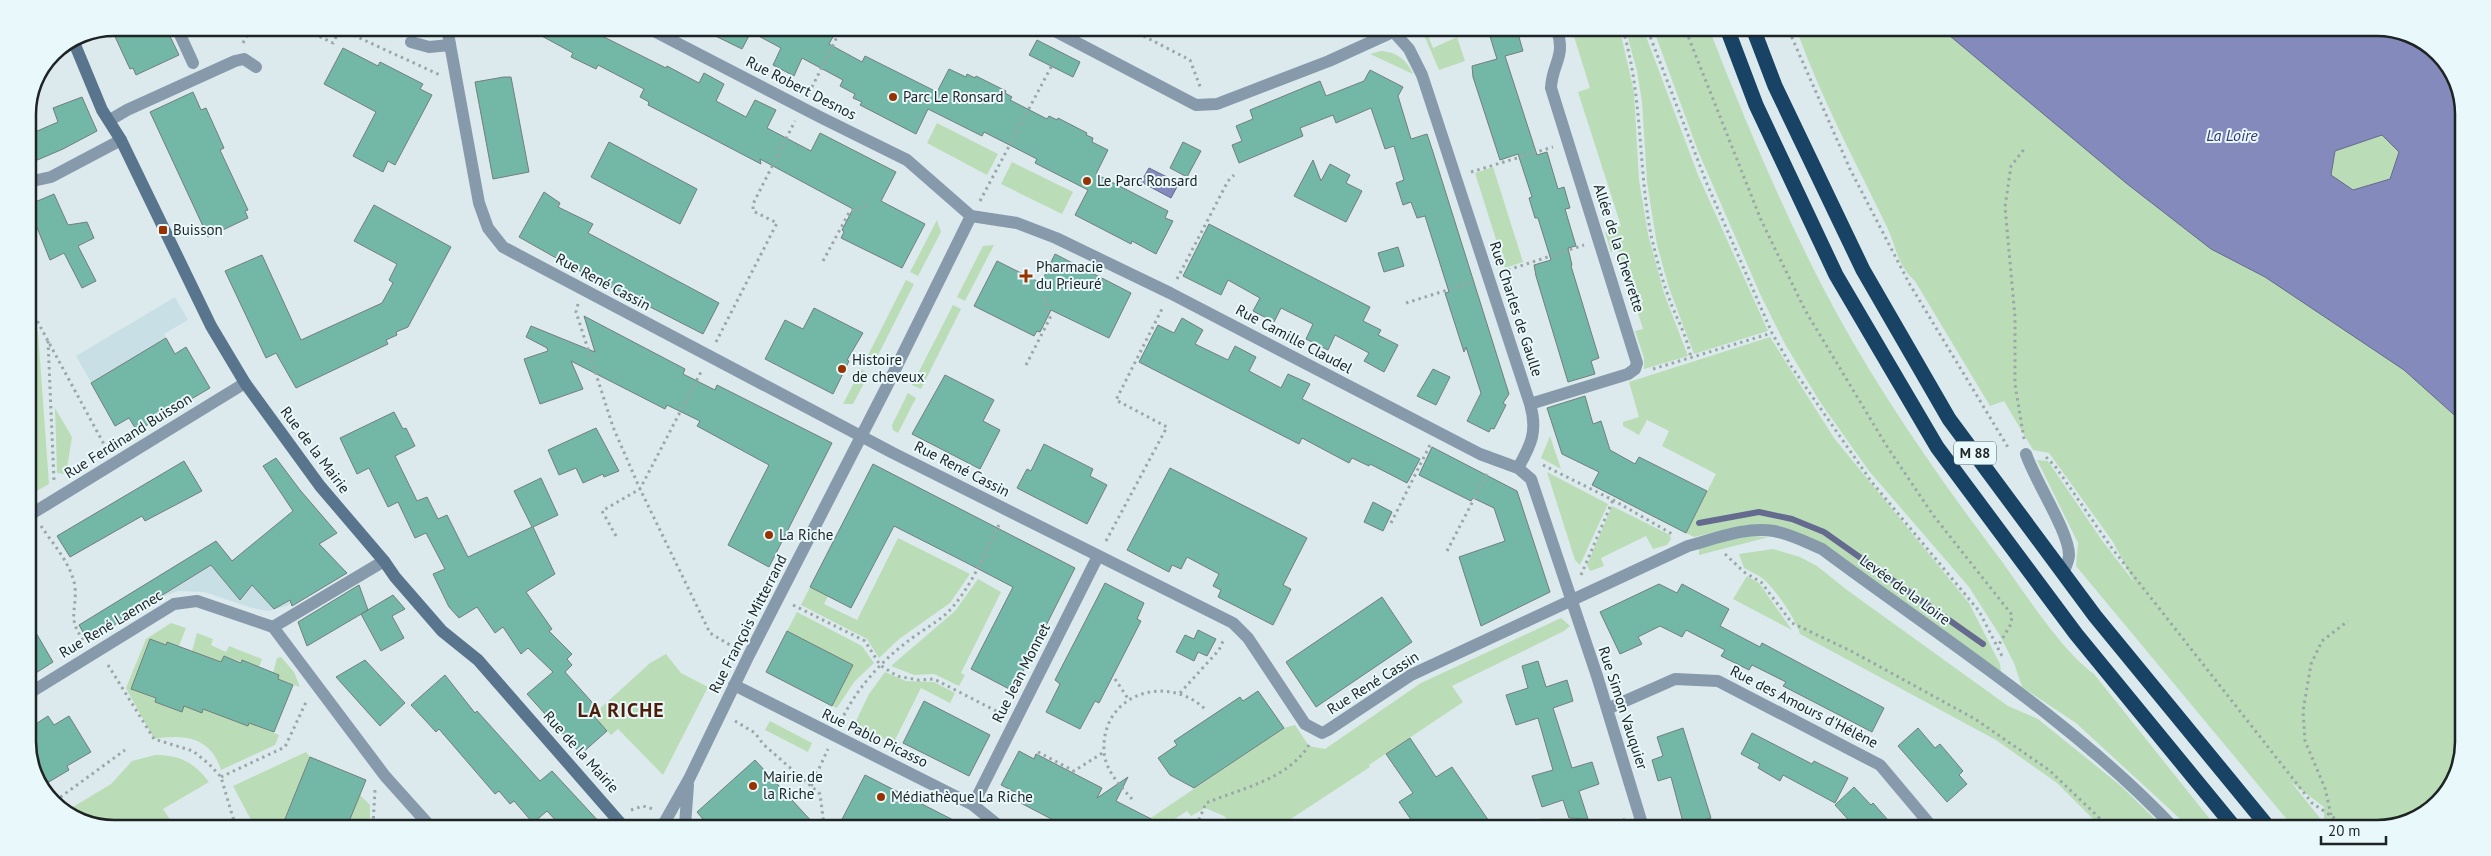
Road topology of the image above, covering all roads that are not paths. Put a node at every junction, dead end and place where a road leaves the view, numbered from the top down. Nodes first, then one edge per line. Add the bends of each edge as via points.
1 (181, 36) edge
2 (448, 36) edge
3 (665, 36) edge
4 (1065, 36) edge
5 (1383, 36) edge
6 (1398, 36) edge
7 (1558, 36) edge
8 (1730, 36) edge
9 (1756, 36) edge
10 (412, 42) dead end
11 (450, 45) junction
12 (76, 47) edge
13 (193, 63) dead end
14 (256, 67) dead end
15 (110, 120) junction
16 (121, 140) junction
17 (36, 180) edge
18 (971, 216) junction
19 (246, 383) junction
20 (1530, 404) junction
21 (862, 436) junction
22 (2026, 454) road end
23 (1518, 468) junction
24 (36, 512) edge
25 (1098, 556) junction
26 (384, 561) junction
27 (2063, 574) junction
28 (1570, 599) junction
29 (273, 627) junction
30 (734, 685) junction
31 (36, 689) edge
32 (1607, 709) junction
33 (689, 779) junction
34 (973, 804) junction
35 (425, 820) edge
36 (618, 820) edge
37 (666, 820) edge
38 (685, 820) edge
39 (992, 820) edge
40 (1640, 820) edge
41 (1926, 820) edge
42 (2166, 820) edge
43 (2229, 820) edge
44 (2262, 820) edge

1 - 13 street
2 - 11 street, Rue René Cassin
3 - 18 street, Rue Robert Desnos via 907,160
4 - 5 street via 1196,105 1206,106 1329,61
6 - 20 street, Rue Charles de Gaulle via 1410,49 1422,74
7 - 20 street, Allée de la Chevrette via 1561,52 1551,88 1636,356 1635,369 1628,374
8 - 43 highway, M 88 via 1756,105 1836,274 1938,447 2076,634
9 - 27 highway, M 88 via 1775,86 1862,270 1949,418
10 - 11 street via 429,47
11 - 21 street, Rue René Cassin via 479,203 488,228 503,247
12 - 15 street, Rue de la Mairie via 102,110
14 - 15 street via 244,59 235,61
15 - 16 street, Rue de la Mairie
16 - 17 street via 51,177
16 - 19 street, Rue de la Mairie via 211,326
18 - 21 street, Rue François Mitterrand
18 - 23 street, Rue Camille Claudel via 1017,223 1056,238 1494,460
19 - 24 street, Rue Ferdinand Buisson
19 - 26 street, Rue de la Mairie via 320,486
20 - 23 street, Rue Charles de Gaulle via 1535,420 1534,432
21 - 25 street, Rue René Cassin
21 - 30 street, Rue François Mitterrand
22 - 27 street via 2032,473 2065,536 2069,555
23 - 28 street via 1531,479
25 - 28 street, Rue René Cassin via 1233,623 1248,638 1305,724 1322,733 1411,675
25 - 34 street, Rue Jean Monnet
26 - 29 street
26 - 36 street, Rue de la Mairie via 442,631 478,660
27 - 44 highway, M 88
28 - 32 street, Rue Simon Vauquier
28 - 42 street, Levée de la Loire via 1688,546 1747,532 1772,531 1798,538 1822,548 2083,741
29 - 31 street, Rue René Laennec via 197,601 185,601 174,604
29 - 35 street via 385,776
30 - 33 street, Rue François Mitterrand
30 - 34 street, Rue Pablo Picasso
32 - 40 street, Rue Simon Vauquier
32 - 41 street, Rue des Amours d'Hélène via 1676,679 1718,680 1880,765
33 - 37 street, Rue François Mitterrand
33 - 38 street, Rue François Mitterrand
34 - 39 street, Rue Pablo Picasso

